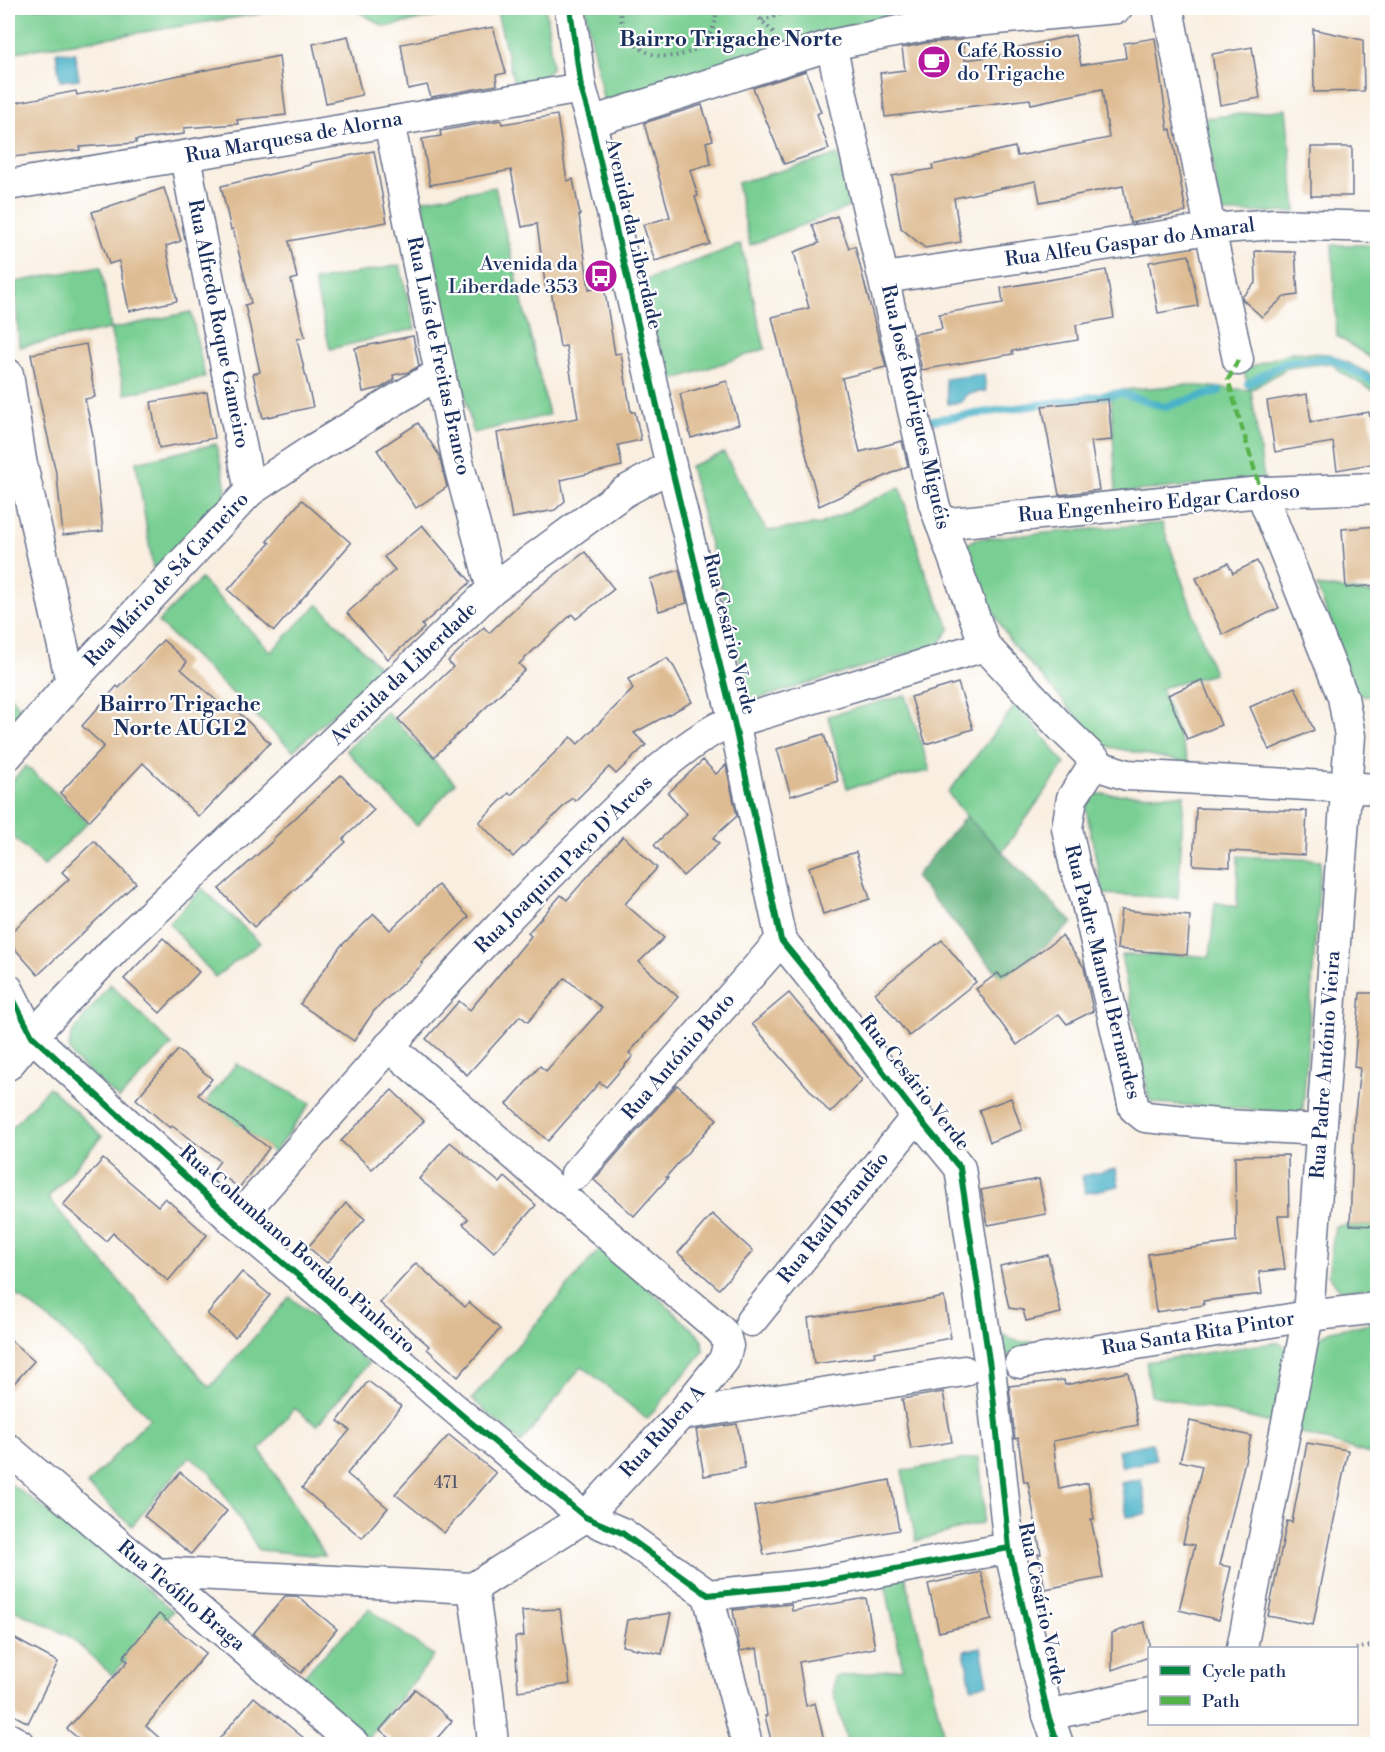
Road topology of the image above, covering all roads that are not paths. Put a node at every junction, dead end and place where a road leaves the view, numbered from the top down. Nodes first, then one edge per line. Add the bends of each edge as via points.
1 (570, 8) edge
2 (1117, 8) edge
3 (1168, 8) edge
4 (831, 45) junction
5 (581, 88) junction
6 (389, 122) junction
7 (591, 122) junction
8 (185, 157) junction
9 (8, 186) edge
10 (1377, 228) edge
11 (1210, 229) junction
12 (884, 278) junction
13 (1238, 360) dead end
14 (440, 373) junction
15 (8, 374) edge
16 (670, 466) junction
17 (14, 467) edge
18 (1377, 488) edge
19 (250, 491) junction
20 (1261, 492) junction
21 (941, 524) junction
22 (492, 589) junction
23 (985, 646) junction
24 (71, 682) junction
25 (734, 722) junction
26 (8, 755) edge
27 (1096, 760) junction
28 (1346, 788) junction
29 (1377, 789) edge
30 (781, 940) junction
31 (8, 989) edge
32 (32, 1036) junction
33 (389, 1046) junction
34 (8, 1065) edge
35 (917, 1116) junction
36 (1322, 1130) junction
37 (576, 1174) dead end
38 (236, 1222) junction
39 (1377, 1308) edge
40 (1308, 1316) junction
41 (751, 1321) dead end
42 (990, 1367) junction
43 (680, 1415) junction
44 (8, 1449) edge
45 (585, 1517) junction
46 (1009, 1548) junction
47 (158, 1574) junction
48 (473, 1588) junction
49 (708, 1595) junction
50 (1242, 1647) edge
51 (1148, 1693) edge
52 (1048, 1715) junction
53 (8, 1738) edge
54 (19, 1744) edge
55 (354, 1744) edge
56 (493, 1744) edge
57 (747, 1744) edge
58 (1058, 1744) edge

1 - 5 street, Avenida da Liberdade
2 - 4 street via 923,26
3 - 11 street
4 - 7 street
4 - 12 street, Rua José Rodrigues Miguéis
5 - 6 street, Rua Marquesa de Alorna
5 - 7 street, Avenida da Liberdade
6 - 8 street, Rua Marquesa de Alorna
6 - 14 street, Rua Luís de Freitas Branco
7 - 16 street, Avenida da Liberdade
8 - 9 street, Rua Marquesa de Alorna
8 - 19 street, Rua Alfredo Roque Gameiro
10 - 11 street, Rua Alfeu Gaspar do Amaral via 1275,224
11 - 12 street, Rua Alfeu Gaspar do Amaral
11 - 13 street
12 - 21 street, Rua José Rodrigues Miguéis
14 - 19 street, Rua Mário de Sá Carneiro
14 - 22 street, Rua Luís de Freitas Branco via 458,462
15 - 17 street
16 - 22 street, Avenida da Liberdade via 624,492
16 - 25 street, Rua Cesário Verde
17 - 24 street
18 - 20 street, Rua Engenheiro Edgar Cardoso
19 - 24 street, Rua Mário de Sá Carneiro
20 - 21 street, Rua Engenheiro Edgar Cardoso
20 - 28 street, Rua Padre António Vieira via 1343,697 1350,736
21 - 23 street, Rua José Rodrigues Miguéis
22 - 32 street, Avenida da Liberdade via 118,946
23 - 25 street, Rua Joaquim Paço D'Arcos
23 - 27 street, Rua José Rodrigues Miguéis
24 - 26 street, Rua Mário de Sá Carneiro
25 - 30 street, Rua Cesário Verde
25 - 33 street, Rua Joaquim Paço D'Arcos via 701,737 626,799 521,903
27 - 28 street, Rua José Rodrigues Miguéis via 1102,767 1127,775
27 - 36 street, Rua Padre Manuel Bernardes via 1072,798 1067,828 1134,1108 1145,1117
28 - 29 street, Rua José Rodrigues Miguéis
28 - 36 street, Rua Padre António Vieira
30 - 35 street, Rua Cesário Verde
30 - 37 street, Rua António Boto
31 - 32 street, Rua Columbano Bordalo Pinheiro
32 - 34 street, Avenida da Liberdade
32 - 38 street, Rua Columbano Bordalo Pinheiro
33 - 38 street, Rua Joaquim Paço D'Arcos
33 - 43 street, Rua Ruben A via 725,1335 728,1346 724,1360
35 - 41 street, Rua Raúl Brandão
35 - 42 street, Rua Cesário Verde via 960,1168
36 - 40 street, Rua Padre António Vieira
38 - 45 street, Rua Columbano Bordalo Pinheiro
39 - 40 street, Rua Santa Rita Pintor
40 - 42 street, Rua Santa Rita Pintor
40 - 50 street, Rua Padre António Vieira
42 - 43 street, Rua Santa Rita Pintor
42 - 46 street, Rua Cesário Verde
43 - 45 street, Rua Ruben A
44 - 47 street, Rua Teófilo Braga
45 - 48 street, Rua Ruben A
45 - 49 street, Rua Columbano Bordalo Pinheiro via 622,1533
46 - 49 street via 814,1584
46 - 52 street, Rua Cesário Verde
47 - 48 street
47 - 55 street, Rua Teófilo Braga
48 - 56 street
49 - 57 street
51 - 52 street
52 - 58 street, Rua Cesário Verde
53 - 54 street

